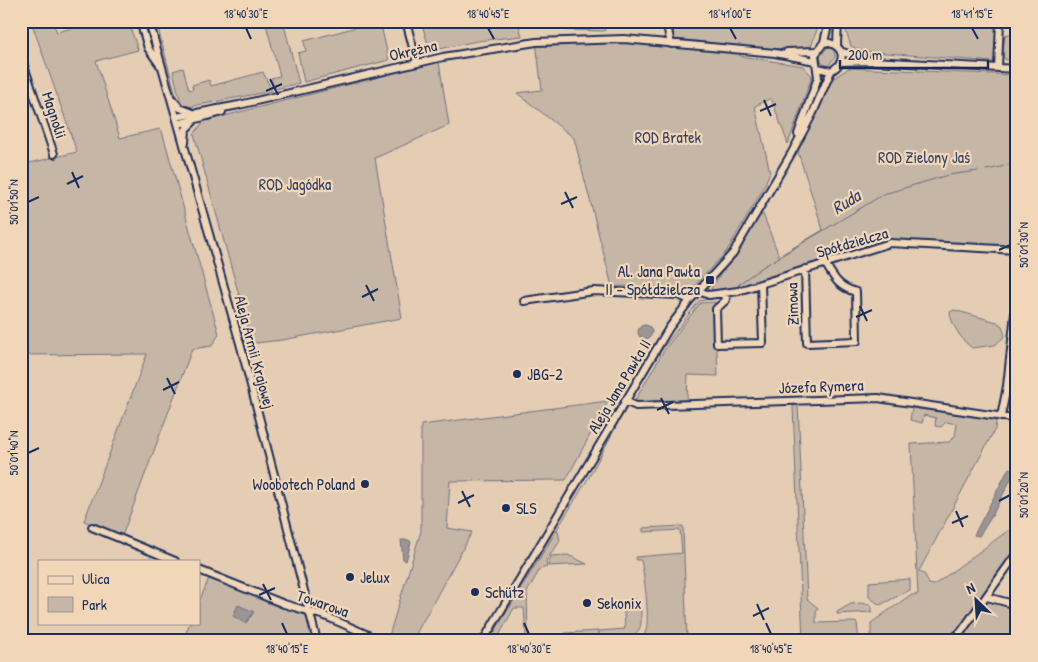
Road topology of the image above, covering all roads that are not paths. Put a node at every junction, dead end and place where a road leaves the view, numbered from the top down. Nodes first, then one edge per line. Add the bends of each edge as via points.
1 (140, 21) edge
2 (149, 21) edge
3 (406, 21) edge
4 (666, 21) edge
5 (829, 21) edge
6 (838, 21) edge
7 (1000, 21) edge
8 (824, 42) junction
9 (672, 44) junction
10 (837, 45) junction
11 (816, 51) junction
12 (842, 52) junction
13 (776, 53) junction
14 (21, 57) edge
15 (814, 61) junction
16 (873, 61) junction
17 (841, 62) junction
18 (417, 63) junction
19 (818, 68) junction
20 (998, 68) junction
21 (1017, 69) edge
22 (164, 71) junction
23 (831, 71) junction
24 (170, 94) junction
25 (197, 116) junction
26 (177, 121) junction
27 (185, 151) junction
28 (54, 154) dead end
29 (791, 154) junction
30 (1017, 250) edge
31 (825, 263) junction
32 (805, 269) junction
33 (762, 284) junction
34 (699, 291) junction
35 (725, 293) junction
36 (1017, 295) edge
37 (690, 300) junction
38 (524, 301) dead end
39 (625, 401) junction
40 (1001, 417) junction
41 (1017, 419) edge
42 (92, 527) dead end
43 (1017, 553) edge
44 (173, 560) edge
45 (200, 570) edge
46 (987, 597) junction
47 (1017, 605) edge
48 (310, 611) junction
49 (317, 641) edge
50 (382, 641) edge
51 (483, 641) edge
52 (942, 641) edge

1 - 22 street, Aleja Armii Krajowej via 148,48
2 - 22 street, Aleja Armii Krajowej
3 - 18 street
4 - 9 street
5 - 8 street
6 - 10 street
7 - 20 street
8 - 10 street
8 - 11 street
9 - 13 street, Okrężna
9 - 18 street, Okrężna via 624,39 540,42 481,49
10 - 12 street
11 - 13 street, Okrężna
11 - 15 street
12 - 16 street
12 - 17 street
13 - 15 street, Okrężna
14 - 28 street, Magnolii
15 - 19 street
16 - 17 street
16 - 20 street
17 - 23 street
18 - 25 street, Okrężna
19 - 23 street
19 - 29 street, Aleja Jana Pawła II via 817,80
20 - 21 street
22 - 24 street, Aleja Armii Krajowej
23 - 29 street, Aleja Jana Pawła II
24 - 25 street via 180,108
24 - 26 street, Aleja Armii Krajowej
25 - 26 street, Okrężna
25 - 27 street via 186,131
26 - 27 street, Aleja Armii Krajowej
27 - 48 street, Aleja Armii Krajowej via 241,346
29 - 34 street, Aleja Jana Pawła II via 733,253
30 - 31 street, Spółdzielcza via 890,243
31 - 32 street, Spółdzielcza
31 - 32 street, Zimowa via 836,282 844,289 856,292 857,341 808,343
32 - 33 street, Spółdzielcza
33 - 35 street, Spółdzielcza
33 - 35 street via 763,343 718,344 716,309 726,300
34 - 35 street, Spółdzielcza via 709,295
34 - 37 street, Aleja Jana Pawła II
36 - 40 street
37 - 38 street via 678,295 606,291
37 - 39 street, Aleja Jana Pawła II via 669,328
39 - 40 street, Józefa Rymera via 636,406 878,398
39 - 51 street, Aleja Jana Pawła II
40 - 41 street, Józefa Rymera
42 - 44 street
43 - 46 street
45 - 48 street, Towarowa
46 - 47 street
46 - 52 street via 962,632
48 - 49 street, Aleja Armii Krajowej
48 - 50 street, Towarowa

